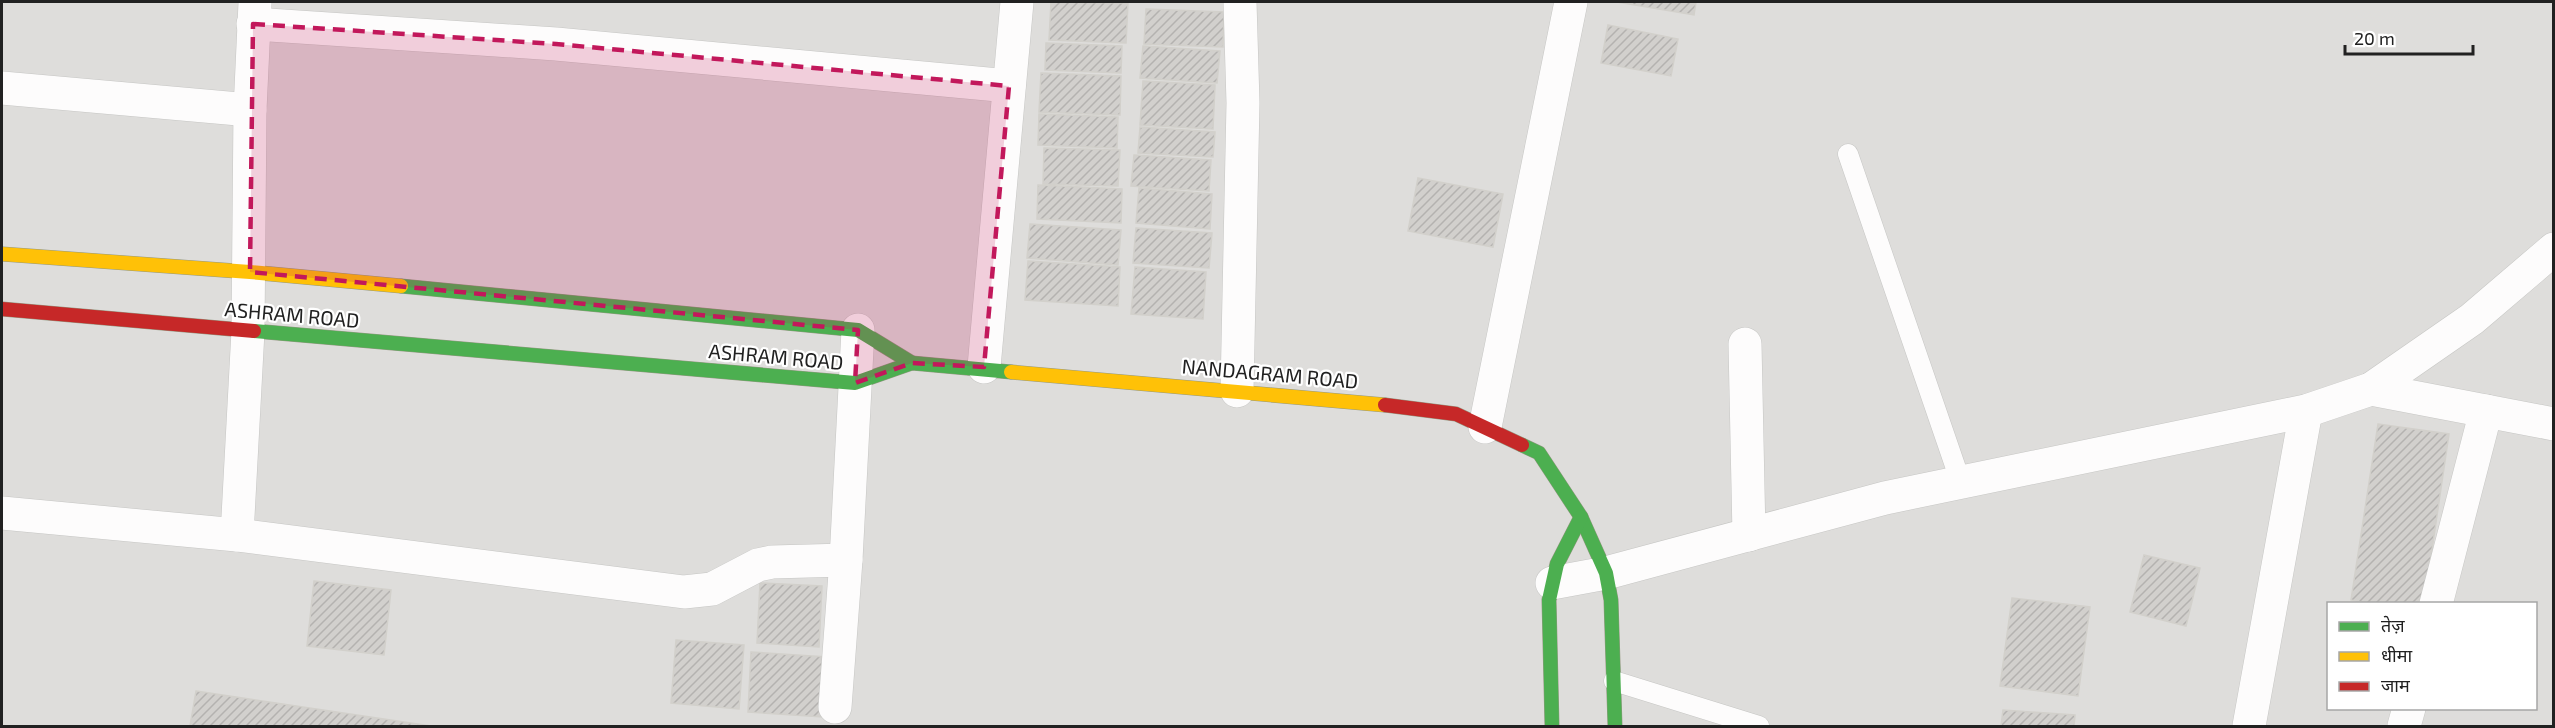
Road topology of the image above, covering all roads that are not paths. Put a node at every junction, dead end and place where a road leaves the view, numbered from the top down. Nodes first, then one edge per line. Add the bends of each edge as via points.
1 (1017, 2) edge
2 (1240, 2) edge
3 (1571, 2) edge
4 (254, 13) edge
5 (1009, 86) junction
6 (2, 88) edge
7 (250, 110) junction
8 (1848, 154) dead end
9 (2553, 249) edge
10 (2, 254) edge
11 (250, 272) junction
12 (2, 309) edge
13 (858, 330) junction
14 (248, 331) junction
15 (1745, 344) dead end
16 (912, 363) junction
17 (984, 367) junction
18 (855, 383) junction
19 (2371, 389) junction
20 (1237, 391) junction
21 (2306, 411) junction
22 (2486, 411) junction
23 (2553, 424) edge
24 (1485, 427) junction
25 (1961, 483) junction
26 (2, 513) edge
27 (1581, 517) junction
28 (237, 535) junction
29 (1749, 535) junction
30 (846, 560) junction
31 (1606, 573) junction
32 (1552, 584) junction
33 (2436, 602) edge
34 (1614, 681) junction
35 (835, 707) dead end
36 (2408, 710) edge
37 (1552, 726) edge
38 (1615, 726) edge
39 (1759, 726) edge
40 (2249, 726) edge
41 (2404, 726) edge

1 - 5 street
2 - 20 street via 1243,103
3 - 24 street
4 - 5 street
4 - 7 street
5 - 17 street
6 - 7 street
7 - 11 street
8 - 25 lane
9 - 19 street via 2472,320
10 - 11 street, ASHRAM ROAD
11 - 13 street, ASHRAM ROAD
11 - 14 street
12 - 14 street, ASHRAM ROAD
13 - 16 street, ASHRAM ROAD
13 - 18 street
14 - 18 street, ASHRAM ROAD
14 - 28 street
15 - 29 street
16 - 17 street, NANDAGRAM ROAD
16 - 18 street, ASHRAM ROAD
17 - 20 street, NANDAGRAM ROAD
18 - 30 street
19 - 21 street
19 - 22 street
20 - 24 street, NANDAGRAM ROAD via 1456,414
21 - 25 street
21 - 40 street
22 - 23 street
22 - 33 street
24 - 27 street, NANDAGRAM ROAD via 1539,453
25 - 29 street via 1885,498
26 - 28 street
27 - 31 street, NANDAGRAM ROAD
27 - 32 street via 1557,564
28 - 30 street via 684,592 712,589 758,565 772,562
29 - 31 street
30 - 35 street
31 - 32 street
31 - 34 street, NANDAGRAM ROAD
32 - 37 street
34 - 38 street, NANDAGRAM ROAD
34 - 39 lane
36 - 41 street

